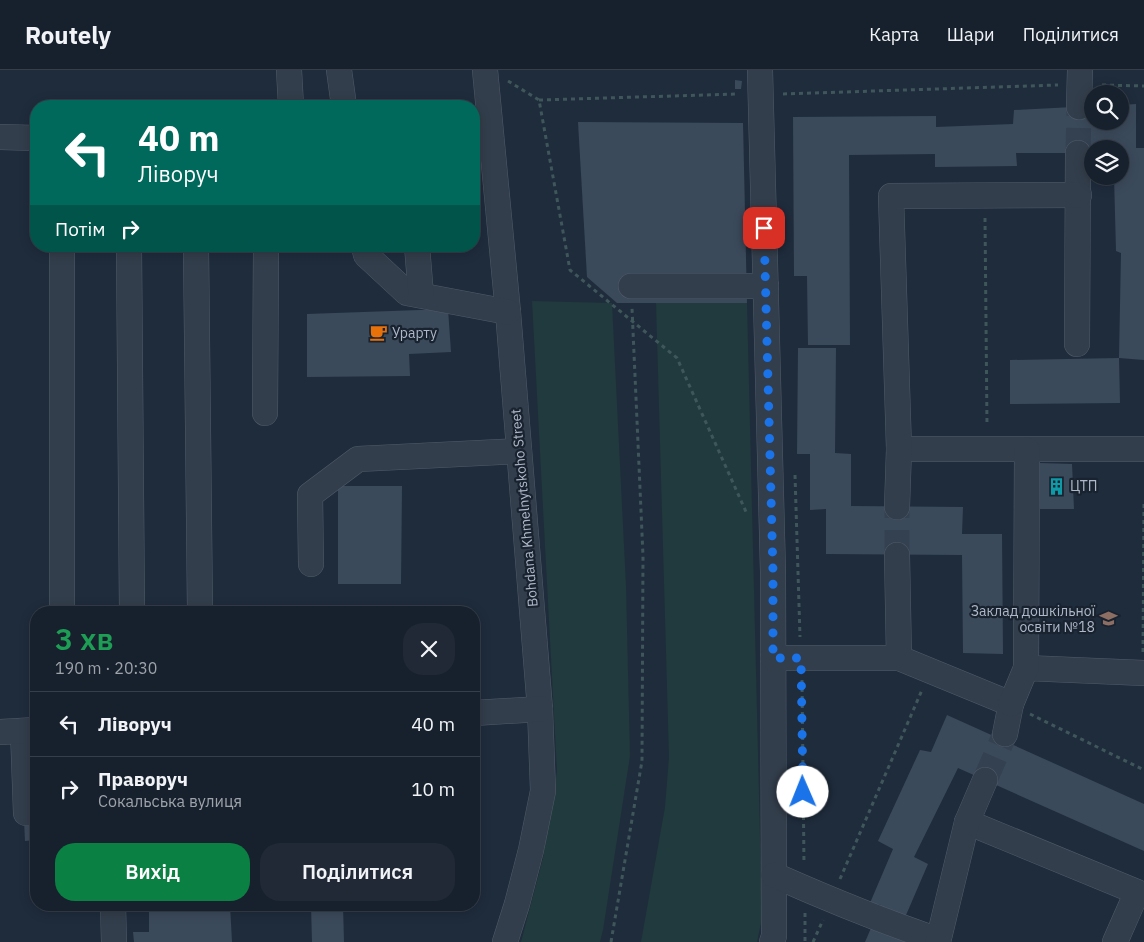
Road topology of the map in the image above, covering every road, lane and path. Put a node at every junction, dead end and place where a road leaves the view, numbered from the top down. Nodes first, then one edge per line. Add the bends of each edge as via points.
1 (289, 70) edge
2 (339, 70) edge
3 (485, 70) edge
4 (507, 80) dead end
5 (768, 86) edge
6 (1144, 86) edge
7 (1080, 87) edge
8 (291, 100) edge
9 (343, 100) edge
10 (539, 100) junction
11 (784, 103) dead end
12 (0, 137) edge
13 (30, 138) edge
14 (1078, 153) tunnel mouth
15 (1079, 195) junction
16 (984, 196) junction
17 (62, 252) edge
18 (129, 252) edge
19 (196, 252) edge
20 (266, 252) edge
21 (365, 252) edge
22 (417, 252) edge
23 (631, 286) joint
24 (766, 286) junction
25 (421, 295) junction
26 (508, 312) junction
27 (633, 322) junction
28 (1076, 344) dead end
29 (266, 413) dead end
30 (899, 449) junction
31 (1144, 449) edge
32 (987, 450) junction
33 (1027, 450) junction
34 (519, 451) junction
35 (795, 470) dead end
36 (1144, 501) edge
37 (897, 507) tunnel mouth
38 (749, 518) dead end
39 (897, 555) tunnel mouth
40 (311, 564) dead end
41 (62, 606) edge
42 (132, 606) edge
43 (200, 606) edge
44 (773, 658) junction
45 (801, 658) junction
46 (898, 658) junction
47 (1026, 668) junction
48 (931, 671) junction
49 (1143, 672) edge
50 (1011, 704) junction
51 (540, 709) junction
52 (480, 713) edge
53 (20, 731) edge
54 (1005, 734) tunnel mouth
55 (1144, 770) edge
56 (984, 780) tunnel mouth
57 (26, 813) dead end
58 (967, 822) junction
59 (774, 875) junction
60 (805, 888) junction
61 (831, 900) junction
62 (113, 911) edge
63 (938, 941) edge
64 (114, 942) edge
65 (505, 942) edge
66 (611, 942) edge
67 (772, 942) edge
68 (805, 942) edge
69 (813, 942) edge
70 (1115, 942) edge

1 - 8 street
2 - 9 street
3 - 26 street, Bohdana Khmelnytskoho Street
4 - 10 path
5 - 7 path
5 - 10 path
5 - 11 path
5 - 24 street
6 - 7 path
10 - 27 path via 570,270
12 - 13 street
14 - 15 street
15 - 16 street
15 - 28 street
16 - 30 street via 891,196
16 - 32 path
17 - 41 street
18 - 42 street
19 - 43 street
20 - 29 street
21 - 25 street via 407,293
22 - 25 street
23 - 24 street
23 - 27 path
24 - 44 street
25 - 26 street
26 - 34 street, Bohdana Khmelnytskoho Street
27 - 38 path via 677,358
27 - 66 path via 643,556 642,761
30 - 32 street
30 - 37 street
31 - 33 street
32 - 33 street
33 - 47 street
34 - 40 street via 358,459 310,495
34 - 51 street, Bohdana Khmelnytskoho Street
35 - 45 path
36 - 49 path
39 - 46 street
44 - 45 street
44 - 59 street
45 - 46 street
45 - 60 path
46 - 48 street
47 - 49 street
47 - 50 street
48 - 50 street
48 - 61 path
50 - 54 street
50 - 55 path
51 - 52 street
51 - 65 street, Bohdana Khmelnytskoho Street via 543,791
53 - 57 street
56 - 58 street
58 - 63 street
58 - 70 street via 1138,892
59 - 60 street
59 - 67 street
60 - 61 street
60 - 68 path
61 - 63 street
61 - 69 path
62 - 64 street

